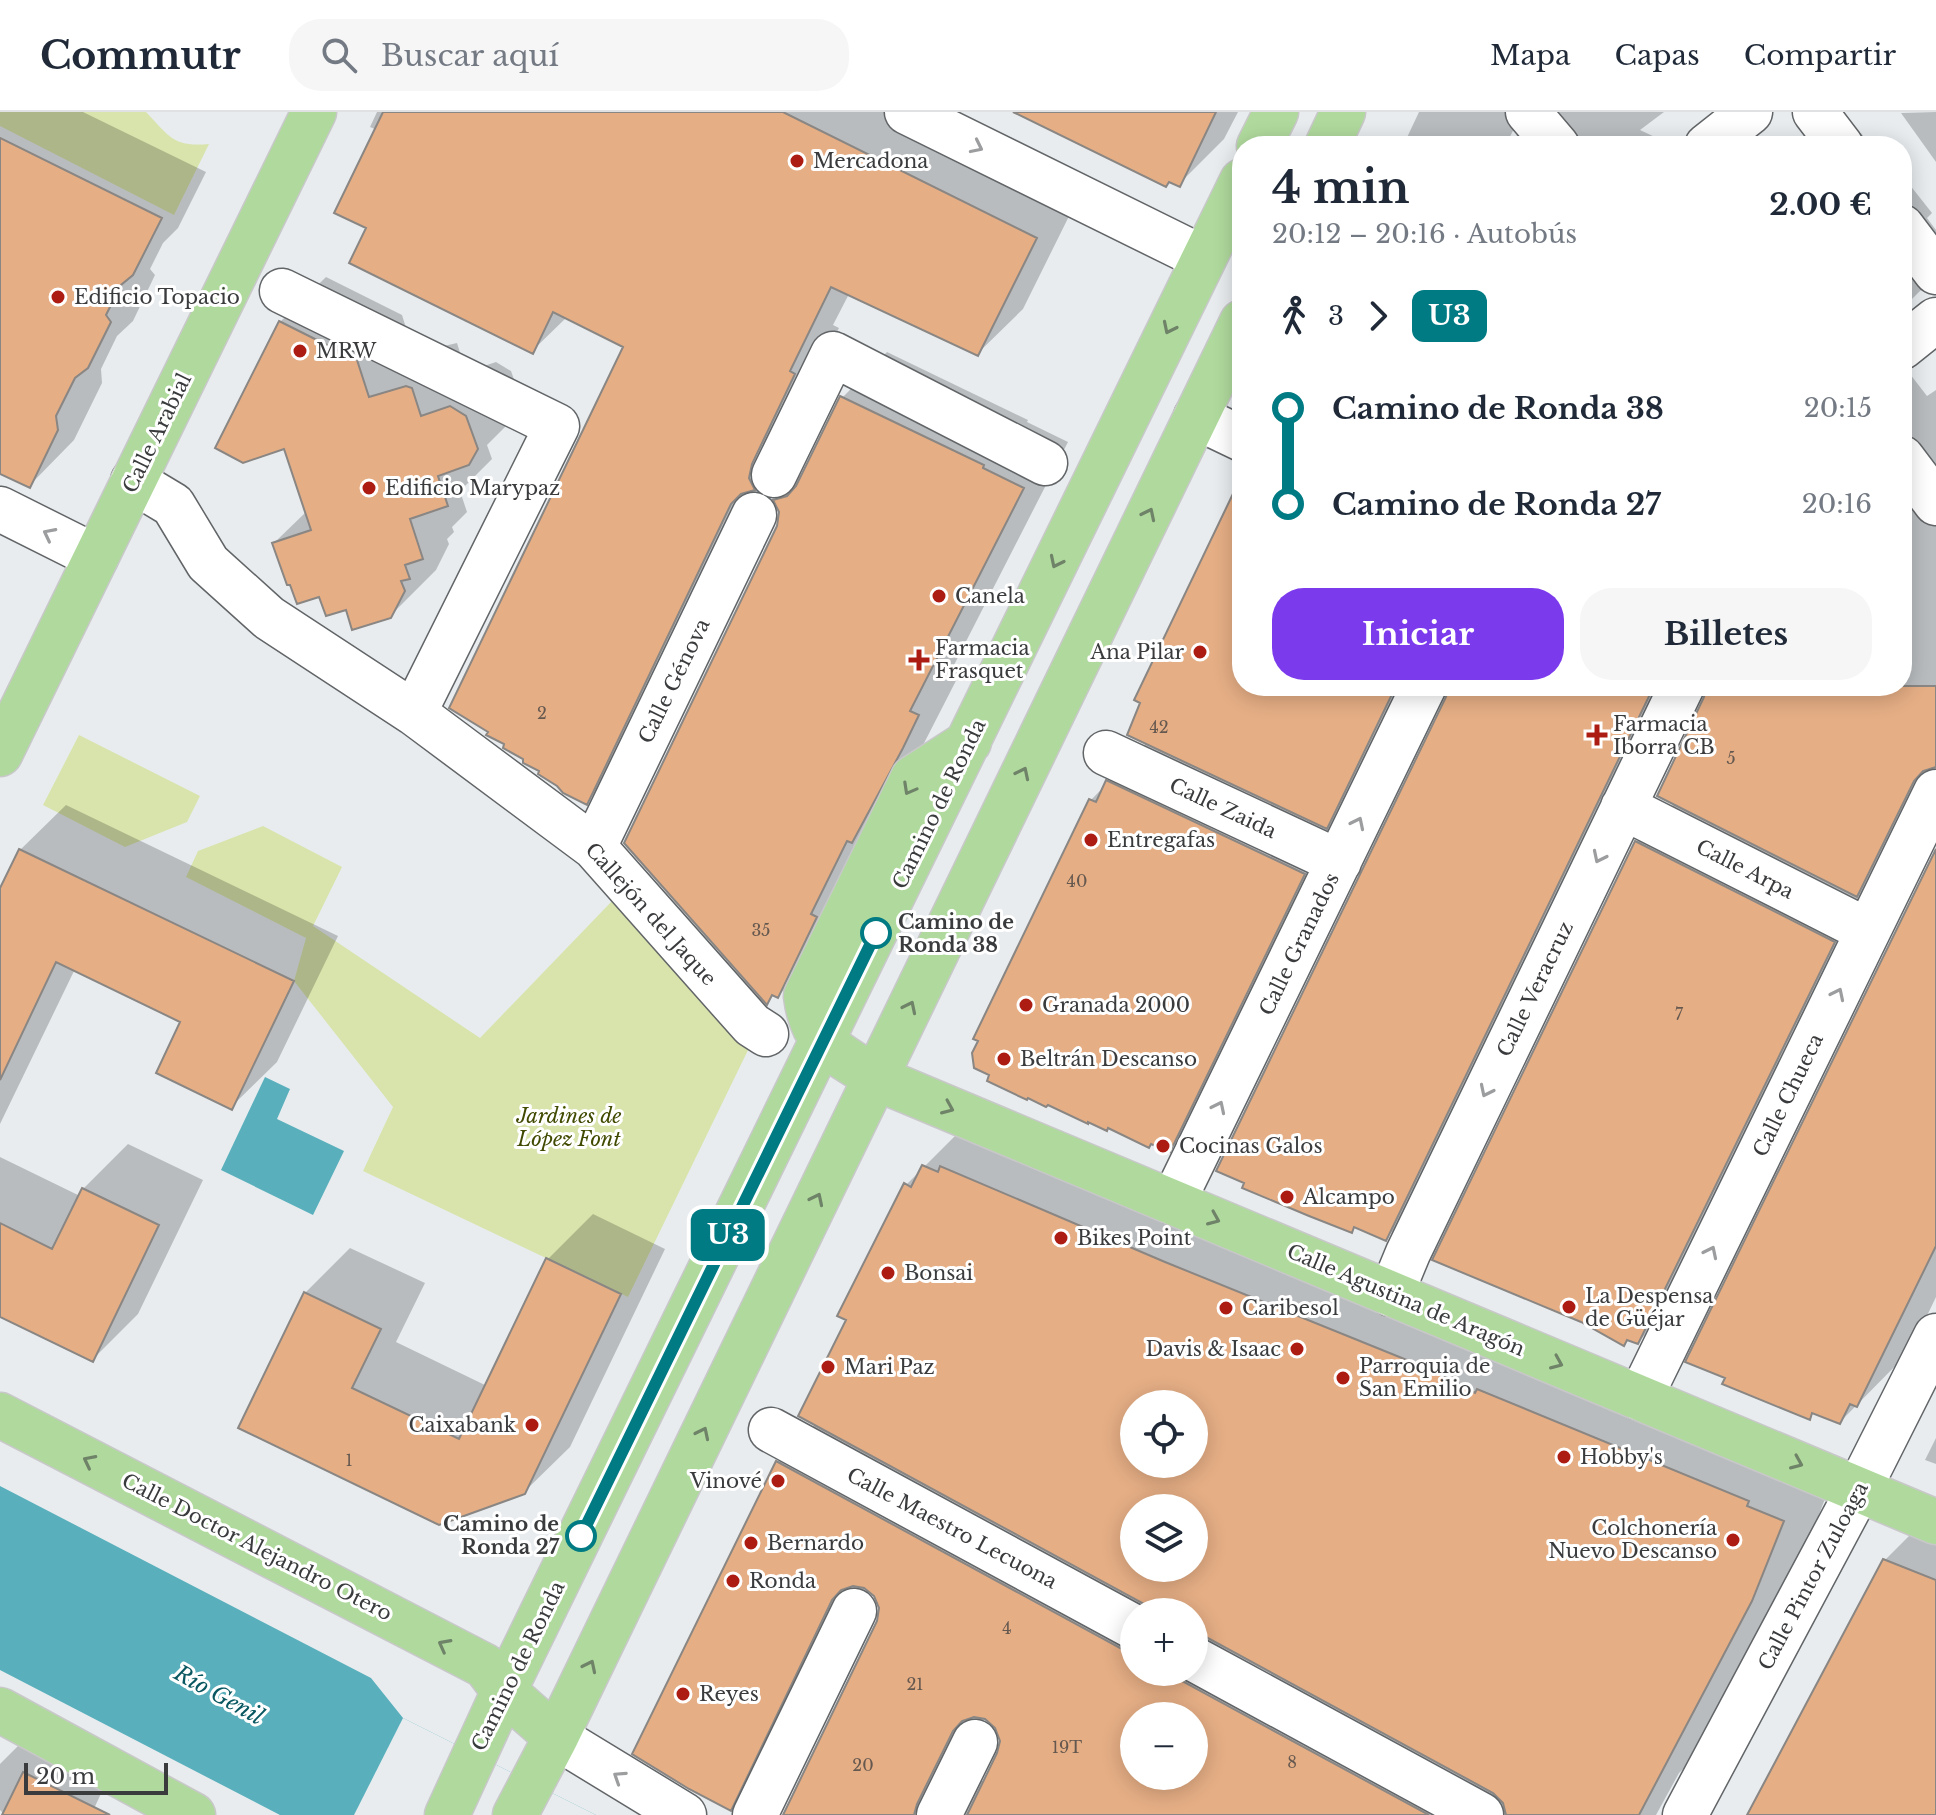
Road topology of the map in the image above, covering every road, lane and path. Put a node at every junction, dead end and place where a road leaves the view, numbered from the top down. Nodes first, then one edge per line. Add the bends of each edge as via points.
1 (314, 112) edge
2 (907, 112) edge
3 (1276, 112) edge
4 (1343, 112) edge
5 (1528, 112) edge
6 (1750, 112) edge
7 (1815, 112) edge
8 (1264, 136) edge
9 (1332, 136) edge
10 (1548, 136) edge
11 (1720, 136) edge
12 (1833, 136) edge
13 (1232, 201) edge
14 (1912, 240) edge
15 (1232, 242) edge
16 (1203, 258) junction
17 (1936, 272) edge
18 (282, 291) dead end
19 (1936, 320) edge
20 (1912, 339) edge
21 (1232, 343) edge
22 (1196, 417) junction
23 (1232, 434) edge
24 (1045, 463) dead end
25 (1912, 471) edge
26 (774, 475) dead end
27 (133, 481) junction
28 (1936, 503) edge
29 (1, 509) edge
30 (754, 515) dead end
31 (96, 557) junction
32 (1419, 696) edge
33 (1677, 696) edge
34 (414, 713) junction
35 (1, 751) edge
36 (1106, 753) dead end
37 (1936, 792) edge
38 (1623, 807) junction
39 (594, 847) junction
40 (1339, 862) junction
41 (1868, 931) junction
42 (759, 1030) dead end
43 (823, 1043) junction
44 (876, 1078) junction
45 (1173, 1202) junction
46 (1391, 1294) junction
47 (1936, 1336) edge
48 (1640, 1398) junction
49 (0, 1415) edge
50 (771, 1430) dead end
51 (1859, 1489) junction
52 (1936, 1522) edge
53 (854, 1611) dead end
54 (1120, 1619) edge
55 (1208, 1667) edge
56 (504, 1691) junction
57 (0, 1710) edge
58 (556, 1737) junction
59 (975, 1742) dead end
60 (522, 1798) edge
61 (193, 1815) edge
62 (447, 1815) edge
63 (684, 1815) edge
64 (755, 1815) edge
65 (939, 1815) edge
66 (1481, 1815) edge
67 (1685, 1815) edge

1 - 27 main road, Calle Arabial
2 -> 16 street
3 - 8 main road
4 - 9 main road
5 - 10 street
6 - 11 street
7 - 12 street
13 - 16 main road, Camino de Ronda
14 - 17 street
15 - 16 main road
16 -> 43 main road, Camino de Ronda
18 - 34 street via 557,426
19 - 20 street
21 - 22 main road
22 - 23 street
44 -> 22 main road
24 - 26 street via 833,354
25 - 28 street
27 - 31 main road, Calle Arabial
27 - 34 street, Callejón del Jaque via 173,505 208,563 269,618
31 -> 29 street
30 - 39 street, Calle Génova
31 - 35 main road, Calle Arabial
40 -> 32 street, Calle Granados
33 - 38 street, Calle Veracruz
34 - 39 street, Callejón del Jaque
36 - 40 street, Calle Zaida
37 - 41 street, Calle Chueca
38 - 41 street, Calle Arpa
38 -> 46 street, Calle Veracruz
39 - 42 street, Callejón del Jaque
45 -> 40 street, Calle Granados
48 -> 41 street, Calle Chueca
43 - 44 main road, Calle Agustina de Aragón
43 - 56 main road, Camino de Ronda
44 -> 45 main road, Calle Agustina de Aragón
58 -> 44 main road
45 -> 46 main road, Calle Agustina de Aragón
46 -> 48 main road, Calle Agustina de Aragón
47 - 51 street, Calle Pintor Zuloaga
48 -> 51 main road, Calle Agustina de Aragón
56 -> 49 main road, Calle Doctor Alejandro Otero via 485,1666
50 - 54 street, Calle Maestro Lecuona
51 - 52 main road, Calle Agustina de Aragón
51 - 67 street, Calle Pintor Zuloaga
53 - 64 street
55 - 66 street
56 - 58 main road, Calle Doctor Alejandro Otero
56 - 62 main road, Camino de Ronda
57 - 61 main road
58 - 60 main road
63 -> 58 street
59 - 65 street

